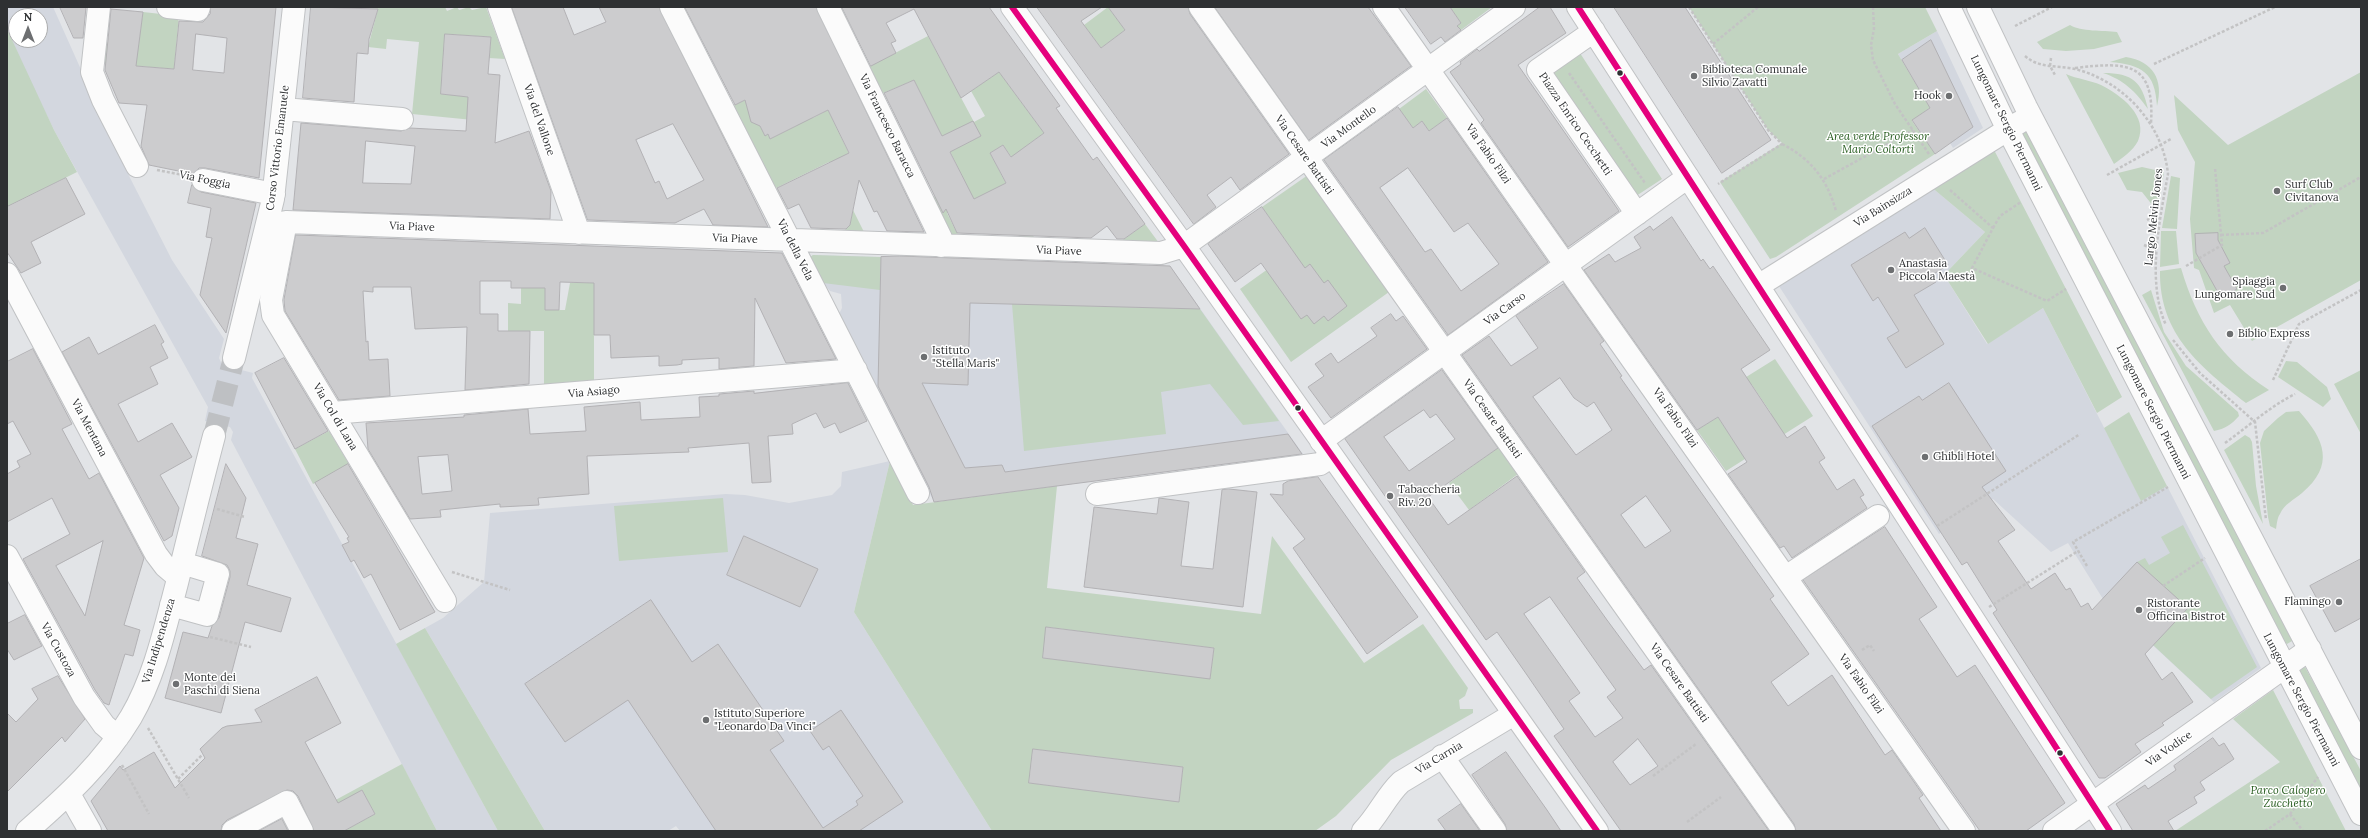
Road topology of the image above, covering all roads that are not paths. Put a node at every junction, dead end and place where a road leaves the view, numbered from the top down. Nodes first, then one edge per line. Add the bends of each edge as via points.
1 (99, 7) edge
2 (168, 7) edge
3 (294, 7) edge
4 (499, 7) edge
5 (671, 7) edge
6 (828, 7) edge
7 (1012, 7) edge
8 (1200, 7) edge
9 (1384, 7) edge
10 (1514, 7) edge
11 (1578, 7) edge
12 (1949, 7) edge
13 (1978, 7) edge
14 (198, 8) edge
15 (1594, 31) junction
16 (1428, 69) junction
17 (283, 109) junction
18 (2032, 117) junction
19 (402, 119) dead end
20 (2007, 128) junction
21 (132, 157) road end
22 (1306, 158) junction
23 (1688, 177) junction
24 (203, 180) road end
25 (273, 196) junction
26 (1637, 214) junction
27 (276, 225) junction
28 (579, 233) junction
29 (790, 241) junction
30 (941, 246) junction
31 (1184, 246) junction
32 (1567, 265) junction
33 (7, 274) edge
34 (1758, 286) junction
35 (1444, 353) junction
36 (234, 358) tunnel mouth
37 (856, 370) junction
38 (332, 413) junction
39 (214, 436) tunnel mouth
40 (1327, 448) junction
41 (918, 493) dead end
42 (1097, 494) dead end
43 (1878, 516) dead end
44 (7, 556) edge
45 (180, 570) junction
46 (1786, 576) junction
47 (445, 601) dead end
48 (171, 605) junction
49 (2310, 649) junction
50 (2284, 668) junction
51 (1514, 714) junction
52 (118, 737) junction
53 (2361, 748) edge
54 (1442, 756) junction
55 (69, 794) junction
56 (2093, 804) junction
57 (2361, 814) edge
58 (1376, 826) edge
59 (27, 831) edge
60 (90, 831) edge
61 (233, 831) edge
62 (302, 831) edge
63 (1495, 831) edge
64 (1597, 831) edge
65 (1784, 831) edge
66 (1964, 831) edge
67 (2054, 831) edge
68 (2110, 831) edge

1 - 21 street via 92,72
2 - 14 street
3 - 17 street, Corso Vittorio Emanuele
4 - 28 street, Via del Vallone
5 - 29 street, Via della Vela
6 - 30 street, Via Francesco Baracca via 941,238
7 - 31 street
8 - 22 street, Via Cesare Battisti
9 - 16 street, Via Fabio Filzi
10 - 16 street, Via Montello
11 - 15 street
12 - 20 street, Lungomare Sergio Piermanni
13 - 18 street
15 - 23 street
15 - 26 street, Piazza Enrico Cecchetti via 1538,70
16 - 22 street, Via Montello
16 - 32 street, Via Fabio Filzi
17 - 19 street
17 - 25 street, Corso Vittorio Emanuele
18 - 20 street, Via Bainsizza
18 - 49 street
20 - 34 street, Via Bainsizza
20 - 50 street, Lungomare Sergio Piermanni
22 - 31 street, Via Montello
22 - 35 street, Via Cesare Battisti
23 - 26 street, Via Carso
23 - 34 street
24 - 25 street, Via Foggia
25 - 27 street, Corso Vittorio Emanuele
26 - 32 street, Via Carso
27 - 28 street, Via Piave
27 - 36 street, Corso Vittorio Emanuele
27 - 38 street, Via Col di Lana via 271,308 273,315
28 - 29 street, Via Piave
29 - 30 street, Via Piave
29 - 37 street, Via della Vela
30 - 31 street, Via Piave via 1153,254
31 - 40 street
32 - 35 street, Via Carso
32 - 46 street, Via Fabio Filzi
33 - 45 street, Via Mentana via 156,554 164,566
34 - 56 street
35 - 40 street, Via Carso
35 - 65 street, Via Cesare Battisti
37 - 38 street, Via Asiago
37 - 41 street, Via della Vela
38 - 47 street, Via Col di Lana
39 - 45 street, Via Indipendenza
40 - 42 street, Via Carso via 1320,464
40 - 51 street
43 - 46 street
44 - 52 street, Via Custoza via 84,697 104,725
45 - 48 street, Via Indipendenza
45 - 48 street via 218,574 207,615
46 - 66 street, Via Fabio Filzi
48 - 52 street, Via Indipendenza via 143,693
49 - 50 street, Via Vodice
49 - 53 street
50 - 56 street, Via Vodice
50 - 57 street, Lungomare Sergio Piermanni
51 - 54 street, Via Carnia
51 - 64 street
52 - 55 street, Via Indipendenza
54 - 58 street, Via Carnia via 1401,782 1385,800
54 - 63 street
55 - 59 street, Via Indipendenza
55 - 60 street
56 - 67 street, Via Vodice
56 - 68 street
61 - 62 street via 287,802

